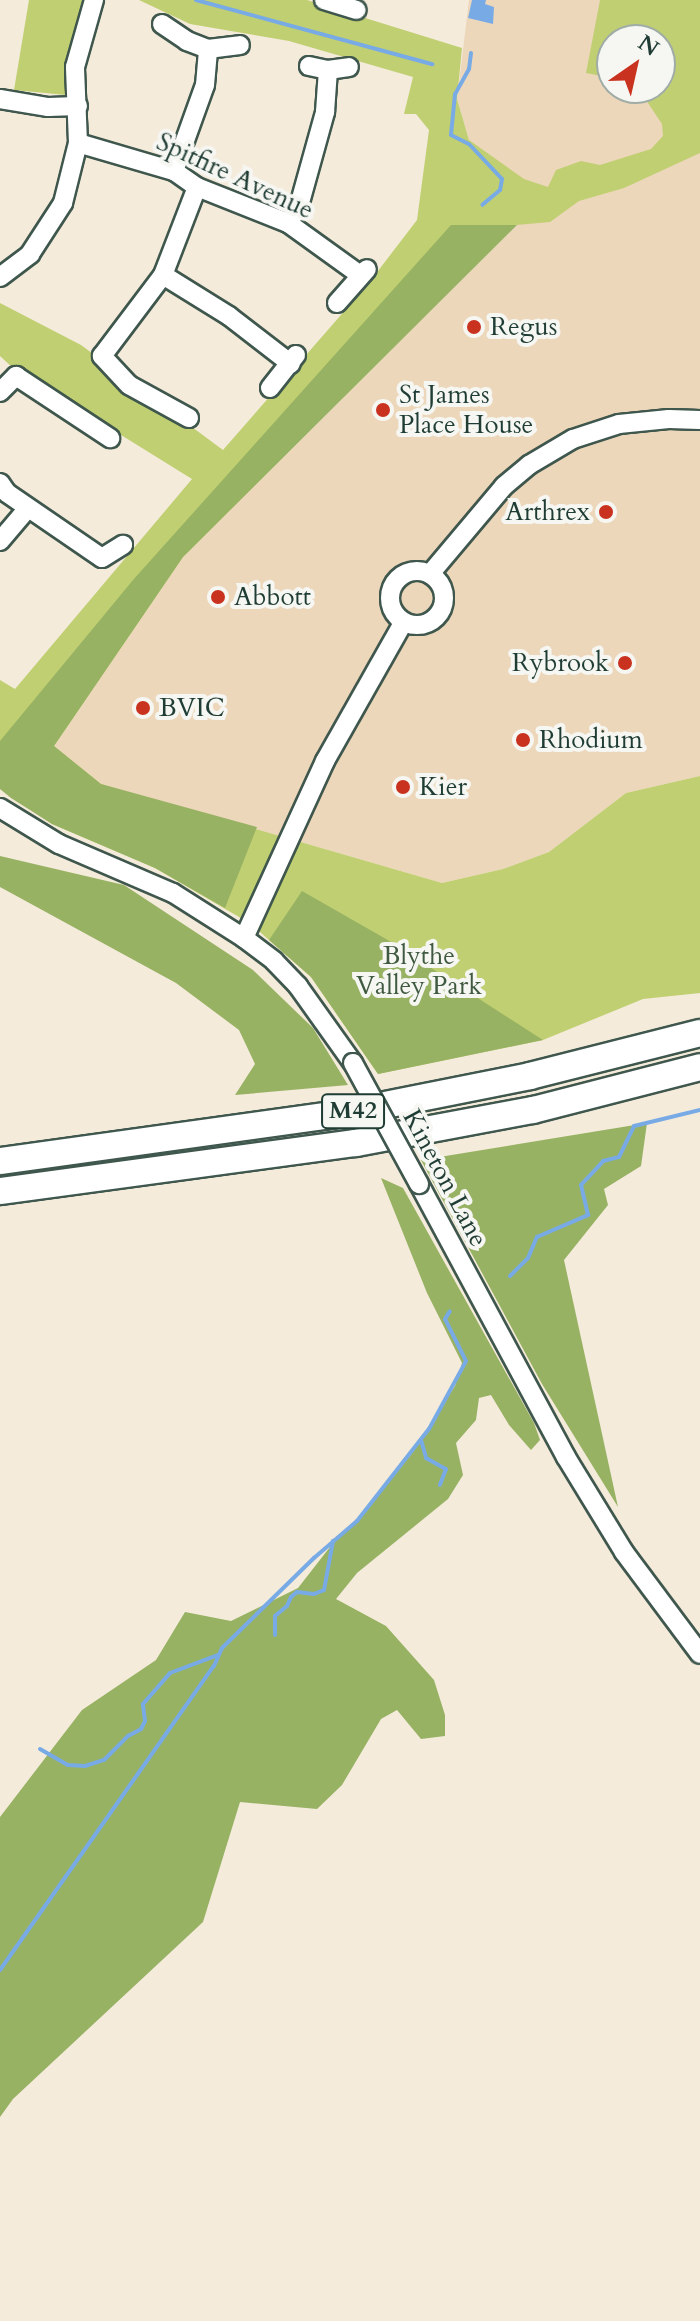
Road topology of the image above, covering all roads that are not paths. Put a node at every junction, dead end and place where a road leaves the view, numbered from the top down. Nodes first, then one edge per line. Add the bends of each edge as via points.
1 (94, 0) edge
2 (324, 0) edge
3 (357, 10) dead end
4 (162, 24) dead end
5 (240, 45) dead end
6 (208, 49) junction
7 (309, 66) dead end
8 (349, 67) dead end
9 (328, 70) junction
10 (0, 99) edge
11 (78, 106) junction
12 (78, 143) junction
13 (174, 171) junction
14 (197, 187) junction
15 (288, 223) junction
16 (163, 275) junction
17 (0, 277) edge
18 (337, 303) dead end
19 (270, 388) dead end
20 (0, 392) edge
21 (189, 418) dead end
22 (700, 420) edge
23 (110, 438) dead end
24 (0, 483) edge
25 (28, 508) junction
26 (0, 541) edge
27 (123, 545) dead end
28 (430, 574) junction
29 (403, 623) junction
30 (0, 808) edge
31 (244, 938) junction
32 (700, 1033) edge
33 (700, 1067) edge
34 (0, 1161) edge
35 (0, 1191) edge
36 (700, 1654) edge

1 - 11 street via 75,67
2 - 3 street
4 - 6 street
5 - 6 street
6 - 13 street via 205,85
7 - 9 street
8 - 9 street
9 - 15 street via 325,112 299,206
10 - 11 street
11 - 12 street
12 - 13 street, Spitfire Avenue
12 - 17 street via 63,203 30,254
13 - 14 street, Spitfire Avenue
14 - 15 street, Spitfire Avenue
14 - 16 street
15 - 18 street, Spitfire Avenue via 363,272
16 - 19 street via 294,358
16 - 21 street via 102,356 129,385
20 - 23 street via 16,376
22 - 28 street via 619,424 562,445 504,486
24 - 25 street
25 - 26 street
25 - 27 street via 102,558
28 - 29 street via 404,574 394,583 390,605
28 - 29 street via 443,589 442,610 426,624
29 - 31 street via 325,761
30 - 31 street, Kineton Lane via 59,844 173,893
31 - 36 street, Kineton Lane, bridge via 298,986 353,1063 566,1457 624,1552
32 - 34 highway, M42 via 530,1076 345,1113
33 - 35 highway, M42 via 533,1110 356,1143

